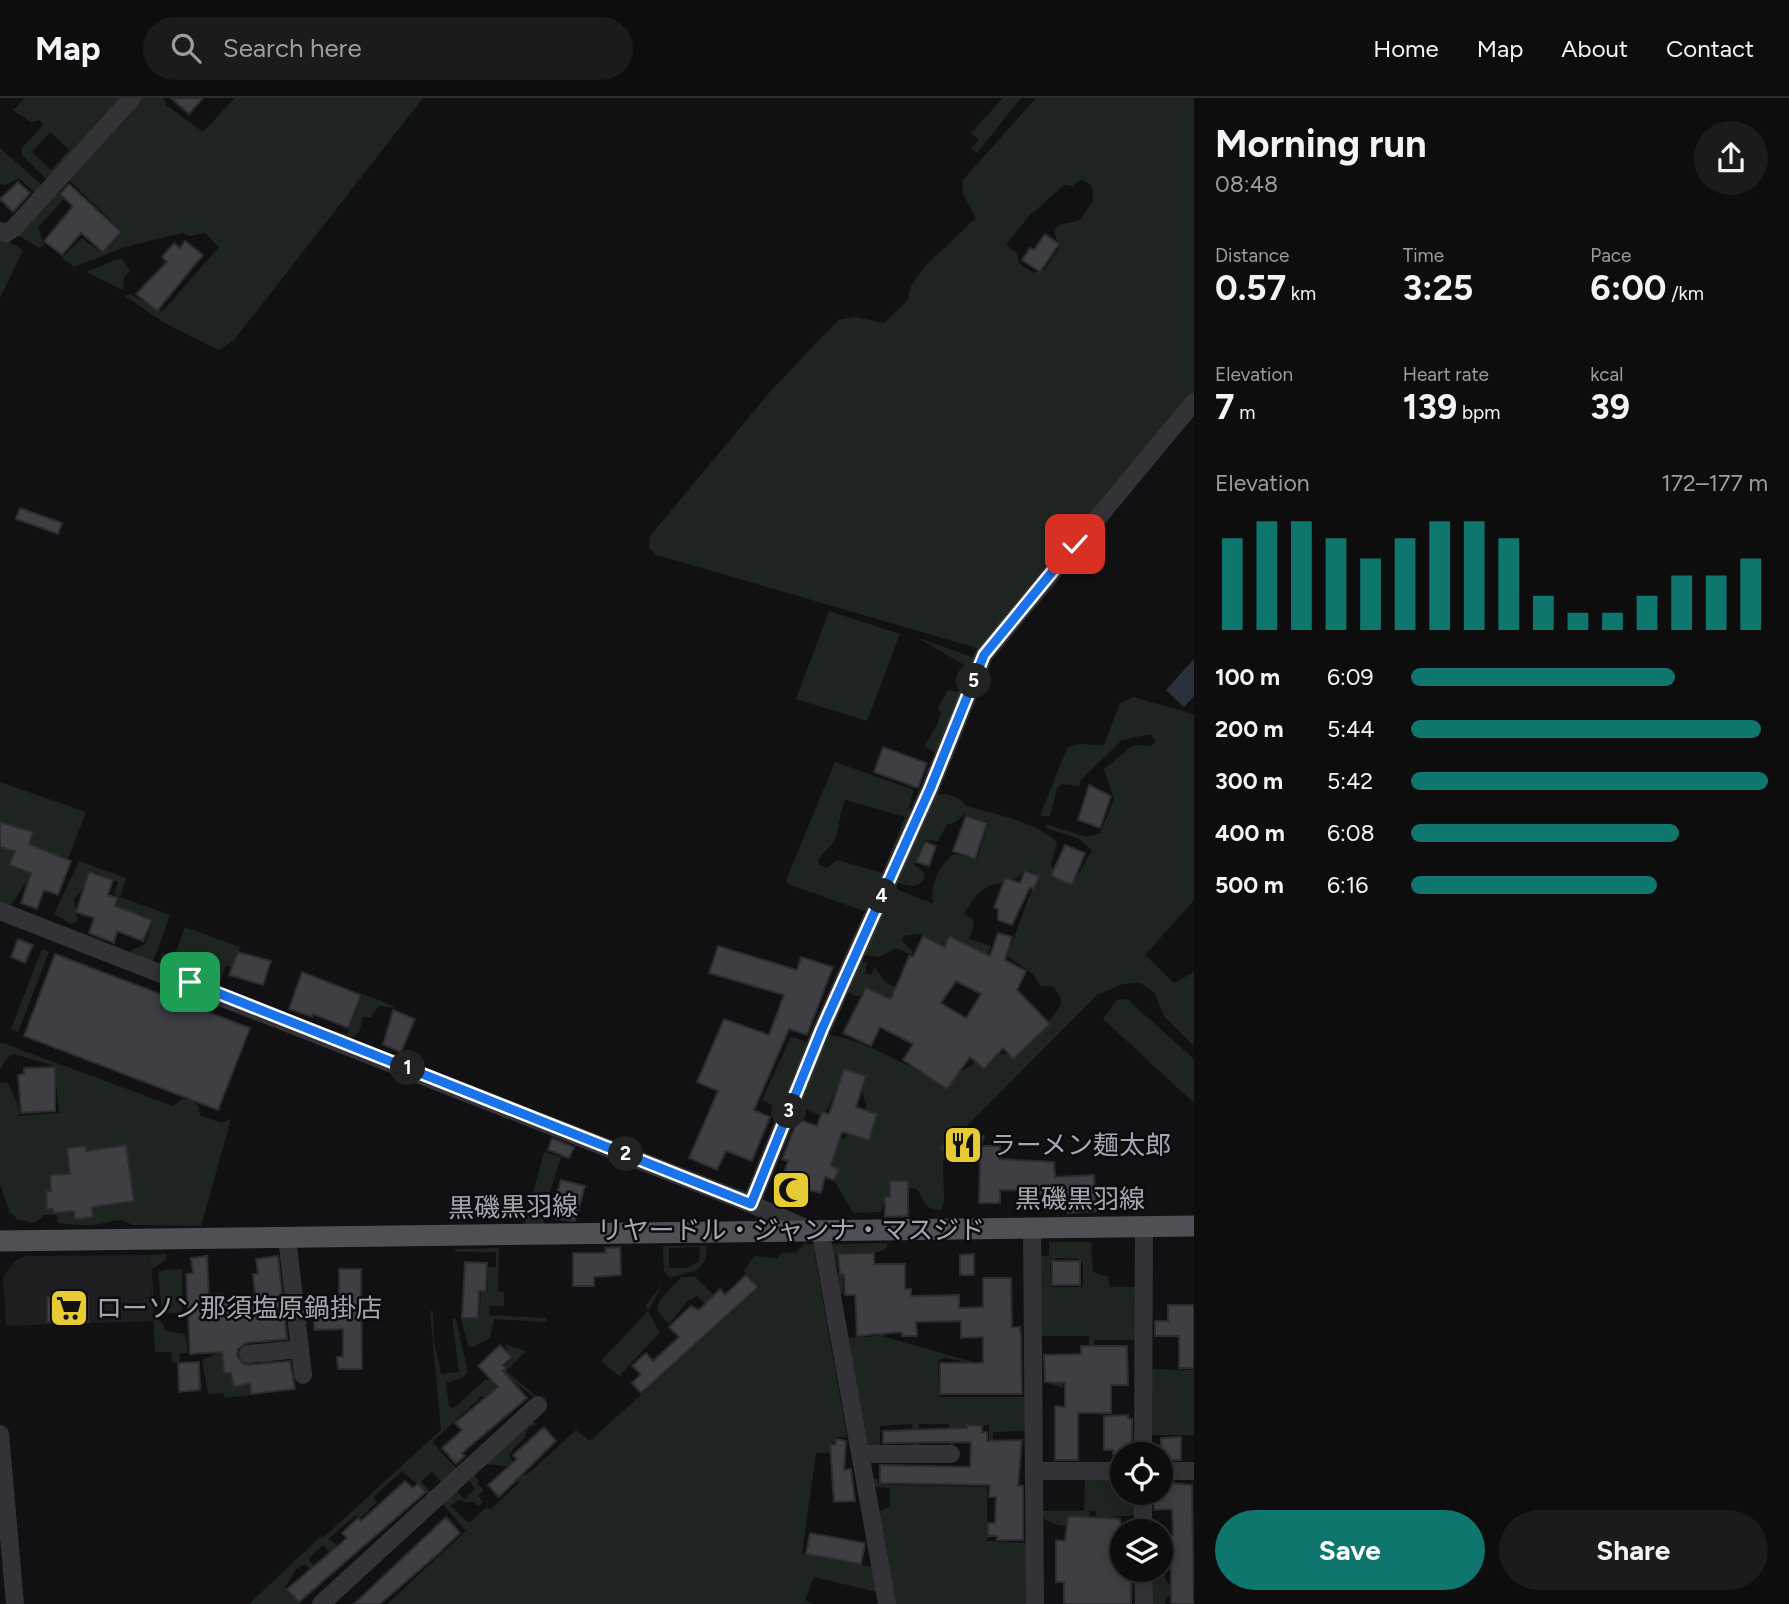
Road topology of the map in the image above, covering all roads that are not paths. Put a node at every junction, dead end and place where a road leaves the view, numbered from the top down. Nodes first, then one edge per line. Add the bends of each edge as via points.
1 (132, 98) edge
2 (0, 231) edge
3 (1194, 402) edge
4 (0, 911) edge
5 (751, 1204) junction
6 (1194, 1226) edge
7 (1144, 1227) junction
8 (1032, 1228) junction
9 (814, 1229) junction
10 (287, 1238) junction
11 (0, 1241) edge
12 (300, 1349) junction
13 (248, 1354) dead end
14 (303, 1376) dead end
15 (538, 1405) dead end
16 (0, 1434) edge
17 (1143, 1442) edge
18 (860, 1454) junction
19 (951, 1454) dead end
20 (1034, 1471) junction
21 (1110, 1471) edge
22 (1173, 1471) edge
23 (1194, 1471) edge
24 (1143, 1582) edge
25 (15, 1604) edge
26 (321, 1604) edge
27 (887, 1604) edge
28 (1035, 1604) edge
29 (1144, 1604) edge

1 - 2 street via 14,228
3 - 5 street via 984,655
4 - 5 street
5 - 9 street
6 - 7 main road, 黒磯黒羽線
7 - 8 main road, 黒磯黒羽線
7 - 17 street
8 - 9 main road, 黒磯黒羽線
8 - 20 street
9 - 10 main road, 黒磯黒羽線
9 - 18 street
10 - 11 main road, 黒磯黒羽線
10 - 12 street
12 - 13 street
12 - 14 street
15 - 26 street
16 - 25 street
18 - 19 street
18 - 27 street
20 - 21 street
20 - 28 street
22 - 23 street
24 - 29 street

